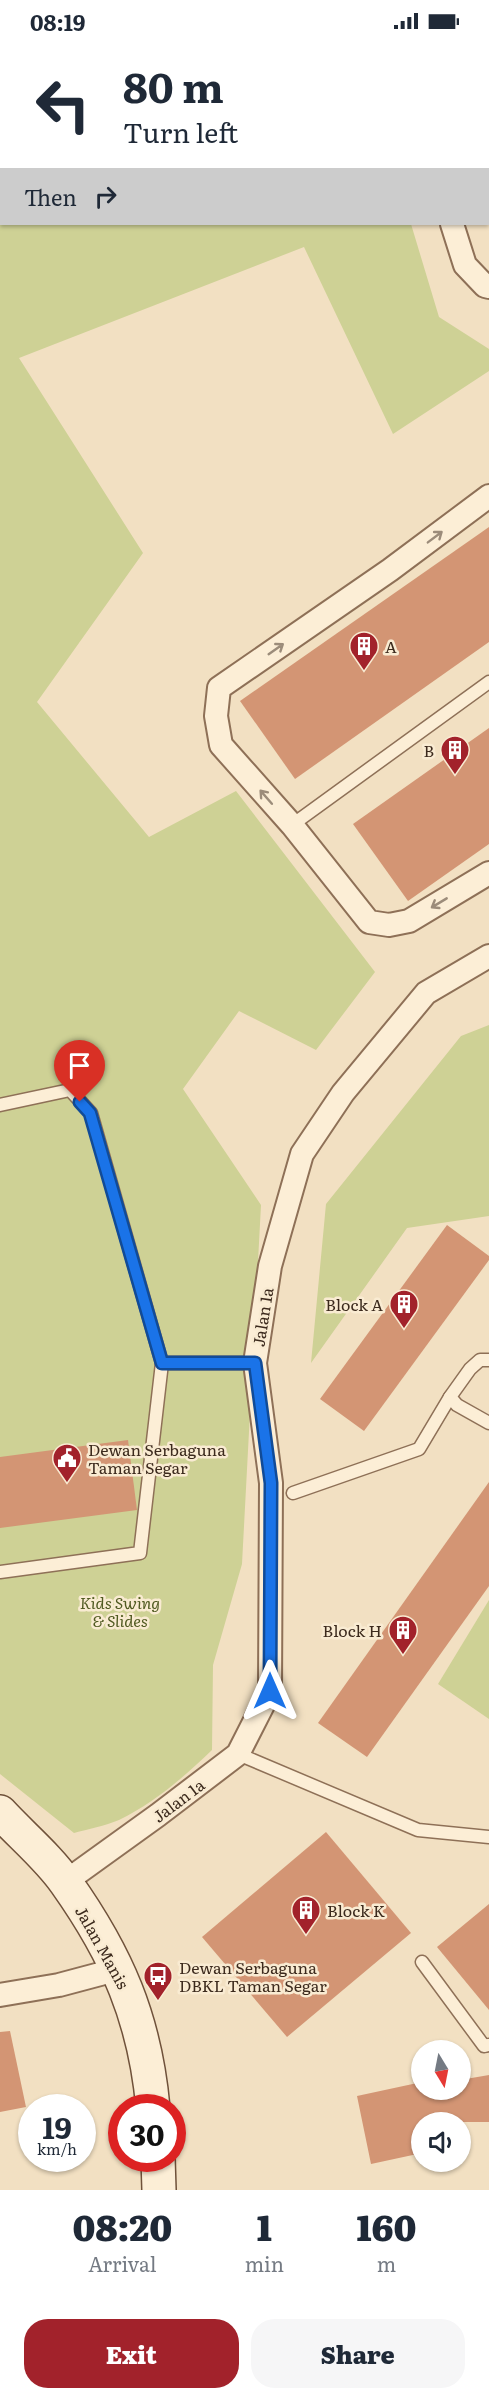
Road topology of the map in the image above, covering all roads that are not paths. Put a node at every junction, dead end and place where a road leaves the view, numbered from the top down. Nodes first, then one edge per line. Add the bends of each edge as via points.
1 (452, 225) edge
2 (489, 287) edge
3 (489, 496) edge
4 (489, 682) edge
5 (292, 825) junction
6 (489, 873) edge
7 (489, 957) edge
8 (0, 1105) edge
9 (489, 1360) edge
10 (162, 1363) junction
11 (255, 1363) junction
12 (450, 1397) junction
13 (489, 1423) edge
14 (293, 1493) dead end
15 (0, 1572) edge
16 (238, 1754) junction
17 (0, 1812) edge
18 (489, 1837) edge
19 (65, 1882) junction
20 (422, 1962) dead end
21 (118, 1969) junction
22 (0, 1995) edge
23 (489, 2045) edge
24 (152, 2094) edge
25 (158, 2172) edge
26 (159, 2190) edge

1 - 2 street via 465,265
5 -> 3 street via 221,745 216,716 219,688
4 - 5 lane
6 -> 5 street via 409,921 389,925 369,922
7 - 11 street, Jalan 1a via 426,993 343,1093 302,1154 270,1266
8 - 10 lane via 70,1090 90,1113
9 - 12 lane via 480,1360 470,1369
10 - 11 lane
10 - 15 lane via 140,1552
11 - 16 street, Jalan 1a via 271,1483 270,1691
12 - 13 lane
12 - 14 lane via 419,1449
16 - 18 lane via 418,1830
16 - 19 street, Jalan 1a
17 - 19 street, Jalan Manis
19 - 21 street, Jalan Manis
20 - 23 lane via 484,2046
21 - 22 street
21 - 24 street, Jalan Manis via 141,2033
25 - 26 street

